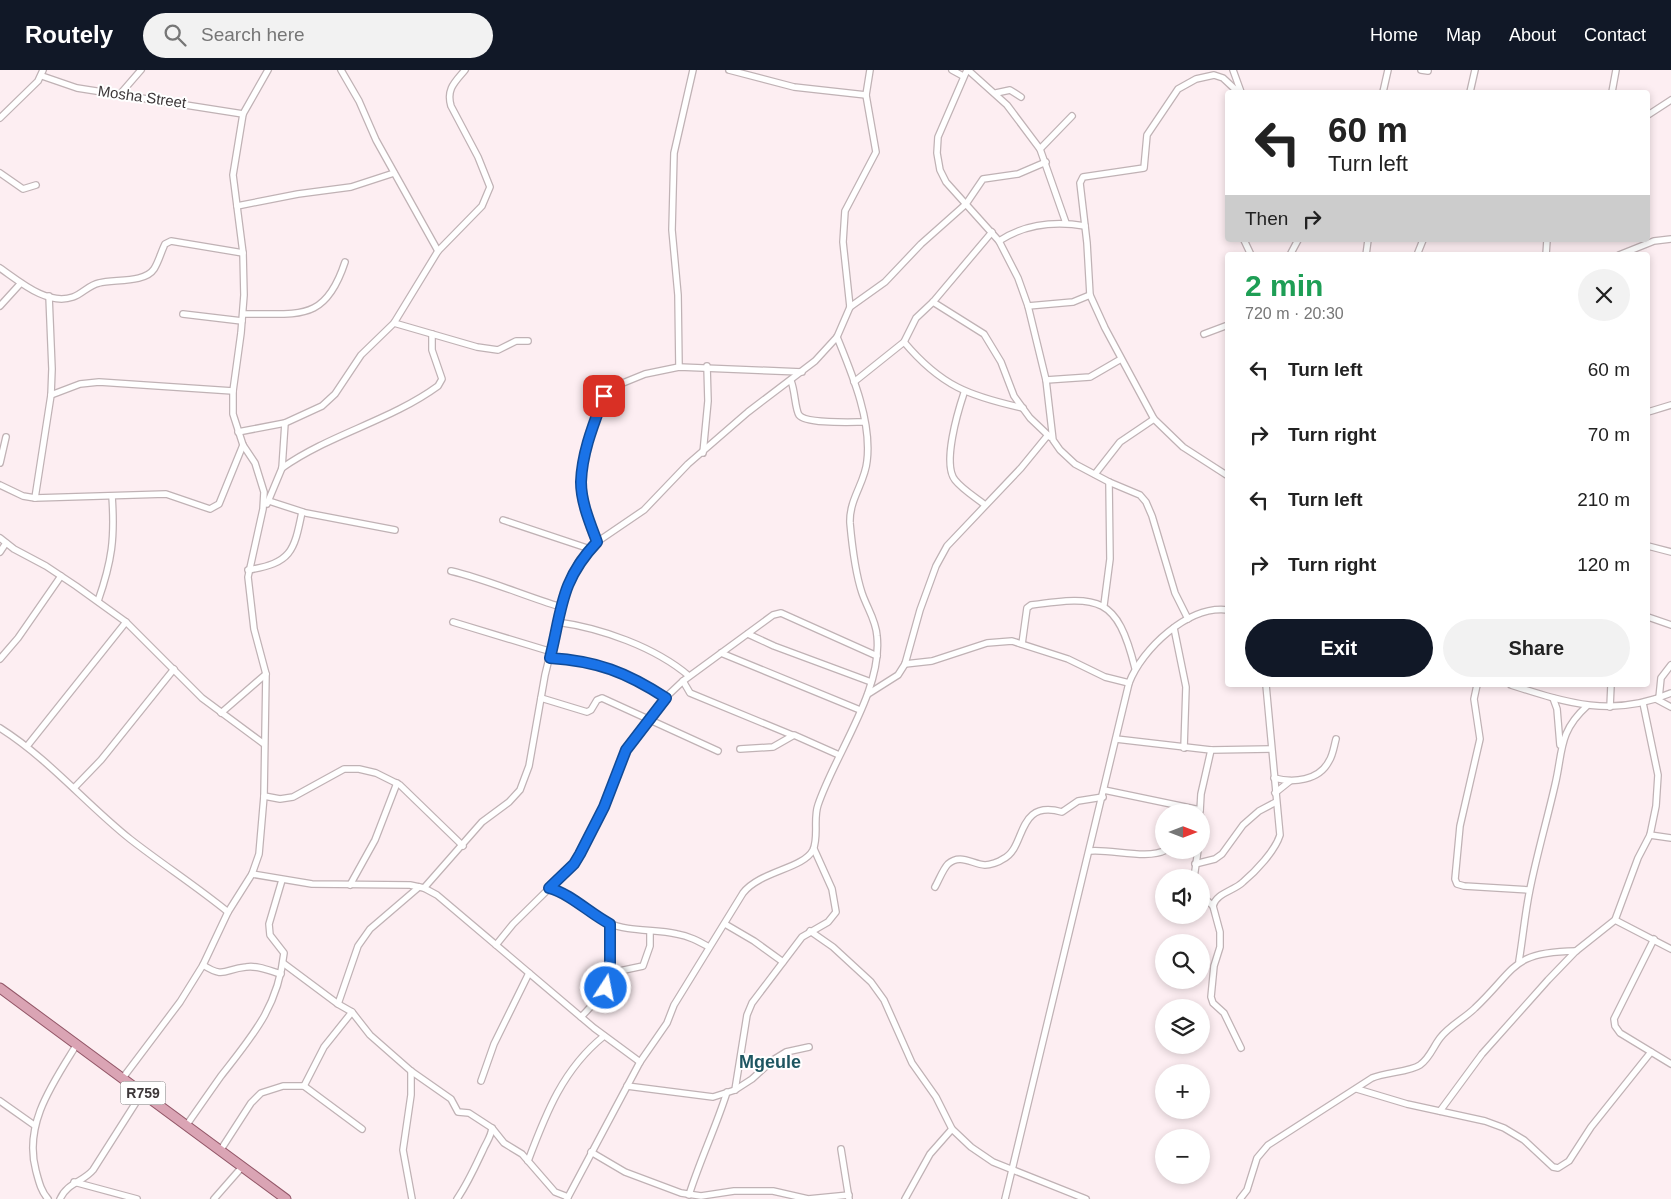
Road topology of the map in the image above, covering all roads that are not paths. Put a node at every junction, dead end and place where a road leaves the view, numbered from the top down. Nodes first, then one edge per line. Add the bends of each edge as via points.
1 (141, 70) edge
2 (268, 70) edge
3 (341, 70) edge
4 (465, 70) edge
5 (693, 70) edge
6 (729, 70) edge
7 (870, 70) edge
8 (952, 70) edge
9 (968, 70) edge
10 (1233, 70) edge
11 (1388, 70) edge
12 (1475, 70) edge
13 (1616, 70) edge
14 (42, 73) edge
15 (963, 76) junction
16 (1238, 90) edge
17 (1239, 90) edge
18 (1383, 90) edge
19 (1470, 90) edge
20 (1611, 90) edge
21 (121, 93) junction
22 (996, 93) junction
23 (866, 95) junction
24 (1022, 97) dead end
25 (1671, 100) edge
26 (243, 114) junction
27 (1650, 114) edge
28 (1072, 116) dead end
29 (0, 118) edge
30 (1040, 149) junction
31 (1046, 162) junction
32 (0, 173) edge
33 (394, 173) junction
34 (36, 185) dead end
35 (966, 204) junction
36 (236, 206) junction
37 (1066, 223) junction
38 (1086, 226) junction
39 (992, 232) junction
40 (1671, 239) edge
41 (999, 241) junction
42 (1650, 242) edge
43 (1638, 243) edge
44 (438, 251) junction
45 (1624, 252) edge
46 (243, 254) junction
47 (345, 262) dead end
48 (0, 268) edge
49 (20, 284) junction
50 (1090, 295) junction
51 (49, 296) junction
52 (933, 302) junction
53 (0, 306) edge
54 (1028, 306) junction
55 (850, 307) junction
56 (183, 314) dead end
57 (243, 314) junction
58 (242, 321) junction
59 (394, 323) junction
60 (1225, 326) edge
61 (432, 334) junction
62 (1204, 334) dead end
63 (837, 338) junction
64 (528, 341) dead end
65 (904, 342) junction
66 (1121, 359) junction
67 (707, 366) junction
68 (679, 367) junction
69 (802, 372) junction
70 (791, 380) junction
71 (1046, 380) junction
72 (854, 382) junction
73 (233, 391) junction
74 (964, 393) junction
75 (51, 395) junction
76 (1671, 405) edge
77 (1023, 408) junction
78 (1650, 411) edge
79 (1154, 419) junction
80 (864, 422) junction
81 (284, 423) junction
82 (238, 432) junction
83 (1048, 435) junction
84 (6, 437) dead end
85 (1054, 440) junction
86 (243, 445) junction
87 (703, 453) junction
88 (1, 460) edge
89 (282, 468) junction
90 (1095, 474) junction
91 (1225, 474) edge
92 (1109, 482) junction
93 (0, 485) edge
94 (112, 496) junction
95 (34, 498) junction
96 (269, 501) junction
97 (985, 505) junction
98 (263, 509) junction
99 (302, 512) junction
100 (503, 520) dead end
101 (395, 530) dead end
102 (0, 538) edge
103 (597, 542) junction
104 (6, 543) junction
105 (1650, 547) edge
106 (590, 549) junction
107 (0, 552) edge
108 (1671, 552) edge
109 (248, 570) junction
110 (451, 571) dead end
111 (61, 576) junction
112 (98, 601) junction
113 (1104, 605) junction
114 (561, 607) junction
115 (1225, 610) edge
116 (1650, 618) edge
117 (1188, 619) junction
118 (126, 622) junction
119 (453, 622) dead end
120 (557, 622) junction
121 (1671, 625) edge
122 (1174, 628) junction
123 (748, 634) junction
124 (1022, 644) junction
125 (722, 652) junction
126 (551, 655) junction
127 (877, 656) junction
128 (0, 659) edge
129 (905, 664) junction
130 (1671, 665) edge
131 (1135, 668) junction
132 (174, 670) junction
133 (266, 674) junction
134 (689, 676) junction
135 (683, 681) junction
136 (871, 682) junction
137 (1129, 683) junction
138 (1266, 687) edge
139 (1477, 687) edge
140 (1517, 687) edge
141 (1611, 687) edge
142 (1671, 693) edge
143 (868, 694) junction
144 (541, 698) junction
145 (666, 698) junction
146 (1553, 698) junction
147 (1657, 698) junction
148 (1644, 703) junction
149 (1587, 706) junction
150 (1671, 706) edge
151 (1610, 707) junction
152 (860, 710) junction
153 (221, 713) junction
154 (647, 720) junction
155 (0, 728) edge
156 (792, 735) junction
157 (1116, 739) junction
158 (1336, 739) dead end
159 (264, 744) junction
160 (28, 746) junction
161 (1561, 747) junction
162 (1184, 748) junction
163 (740, 749) dead end
164 (1271, 749) junction
165 (1211, 750) junction
166 (718, 751) dead end
167 (839, 755) junction
168 (1274, 778) junction
169 (1290, 781) junction
170 (397, 783) junction
171 (74, 788) junction
172 (1104, 793) junction
173 (1275, 793) junction
174 (264, 796) junction
175 (1276, 802) junction
176 (1163, 804) edge
177 (1201, 804) edge
178 (1650, 835) junction
179 (1671, 838) edge
180 (463, 846) junction
181 (814, 848) junction
182 (1090, 851) junction
183 (1155, 853) edge
184 (1196, 859) edge
185 (1195, 864) junction
186 (1195, 869) edge
187 (252, 874) junction
188 (282, 880) junction
189 (350, 885) junction
190 (935, 887) dead end
191 (422, 888) junction
192 (549, 888) junction
193 (1529, 890) junction
194 (1210, 903) edge
195 (1213, 906) junction
196 (228, 912) junction
197 (1615, 920) junction
198 (610, 924) junction
199 (725, 924) junction
200 (650, 931) junction
201 (810, 931) junction
202 (1654, 939) junction
203 (496, 945) junction
204 (709, 947) junction
205 (1671, 948) edge
206 (1576, 951) junction
207 (1519, 961) junction
208 (783, 962) junction
209 (283, 963) junction
210 (202, 965) junction
211 (529, 973) junction
212 (610, 973) junction
213 (281, 974) junction
214 (0, 988) edge
215 (338, 1004) junction
216 (352, 1012) junction
217 (581, 1017) junction
218 (604, 1036) junction
219 (77, 1044) junction
220 (809, 1048) dead end
221 (1241, 1048) dead end
222 (1651, 1052) junction
223 (640, 1062) junction
224 (1671, 1064) edge
225 (411, 1071) junction
226 (122, 1078) junction
227 (481, 1081) dead end
228 (304, 1086) junction
229 (627, 1086) junction
230 (1357, 1089) junction
231 (735, 1090) junction
232 (727, 1092) junction
233 (142, 1093) junction
234 (0, 1101) edge
235 (1440, 1111) junction
236 (34, 1125) junction
237 (186, 1126) junction
238 (492, 1128) junction
239 (362, 1129) dead end
240 (952, 1129) junction
241 (841, 1149) dead end
242 (220, 1151) junction
243 (591, 1152) junction
244 (528, 1161) junction
245 (242, 1167) junction
246 (1011, 1169) junction
247 (74, 1182) junction
248 (689, 1195) junction
249 (680, 1196) edge
250 (709, 1197) edge
251 (849, 1197) edge
252 (567, 1198) edge
253 (48, 1199) edge
254 (60, 1199) edge
255 (137, 1199) edge
256 (214, 1199) edge
257 (286, 1199) edge
258 (412, 1199) edge
259 (457, 1199) edge
260 (905, 1199) edge
261 (1006, 1199) edge
262 (1086, 1199) edge
263 (1240, 1199) edge

1 - 21 street
2 - 26 street
3 - 33 street
4 - 44 street via 450,89 448,97 478,157 490,187 489,194 475,214
5 - 68 street via 674,153 672,230 678,295
6 - 23 street via 794,87
7 - 23 street
8 - 15 street
9 - 15 street
9 - 22 street
10 - 17 street
11 - 18 street
12 - 19 street
13 - 20 street
14 - 21 street, Mosha Street via 77,88
14 - 29 street
15 - 35 street via 938,137 937,153 946,182
16 - 38 street via 1214,74 1178,89 1147,135 1144,168 1081,180
21 - 26 street, Mosha Street
22 - 24 street via 1010,90
22 - 30 street
23 - 55 street via 876,150 845,210 845,279
25 - 27 street
26 - 36 street via 233,175
28 - 30 street
30 - 31 street
31 - 35 street via 1018,174 983,178
31 - 37 street
32 - 34 street via 23,189
33 - 36 street via 351,187
33 - 44 street
35 - 39 street
35 - 55 street via 885,282
36 - 46 street
37 - 38 street
37 - 41 street via 1023,228
38 - 50 street
39 - 41 street
39 - 52 street
40 - 42 street
41 - 54 street
43 - 45 street
44 - 59 street
46 - 51 street via 171,241 165,244 153,270 140,277 96,284 69,298
46 - 57 street
47 - 57 street via 337,285 320,306 302,312
48 - 49 street
49 - 51 street
49 - 53 street
50 - 54 street via 1073,302
50 - 66 street
51 - 75 street
52 - 65 street via 916,318
52 - 77 street via 984,334
54 - 71 street
55 - 63 street
56 - 58 street
57 - 58 street
58 - 73 street
59 - 61 street
59 - 81 street via 361,355 335,394 322,406
60 - 62 street
61 - 64 street via 498,350 516,341
61 - 89 street via 432,350 442,380 438,386 377,420 316,447
63 - 69 street
63 - 72 street
65 - 72 street
65 - 74 street via 921,362
66 - 71 street via 1090,377
66 - 79 street
67 - 68 street
67 - 69 street via 741,371
67 - 87 street via 708,401
68 - 103 street via 623,381 604,396 585,453 581,482 583,500
69 - 70 street
70 - 80 street via 801,417 813,422
70 - 87 street via 748,412
71 - 85 street
72 - 80 street
73 - 75 street via 99,382 80,384
73 - 82 street via 233,414
74 - 77 street
74 - 97 street via 953,434 950,471 954,479
75 - 95 street
76 - 78 street
77 - 83 street
79 - 90 street via 1120,442
79 - 91 street via 1183,447
80 - 127 street via 868,461 851,505 850,523 857,574 875,623
81 - 82 street
81 - 89 street
82 - 86 street
83 - 85 street
83 - 97 street
84 - 88 street
85 - 90 street via 1068,459
86 - 94 street via 216,508 210,509 166,494
86 - 98 street via 262,482
87 - 103 street via 688,464 644,510
89 - 96 street
90 - 92 street
92 - 113 street via 1110,559
92 - 117 street via 1140,495 1146,502
93 - 95 street
94 - 95 street
94 - 112 street via 112,551
96 - 98 street
96 - 99 street
97 - 129 street via 947,546 936,566
98 - 109 street
99 - 101 street
99 - 109 street via 298,534 287,556 278,563
100 - 106 street
102 - 104 street
103 - 106 street
104 - 107 street
104 - 111 street
105 - 108 street
106 - 114 street via 566,585
109 - 133 street via 250,602
110 - 114 street via 496,583
111 - 112 street
111 - 128 street
112 - 118 street
113 - 124 street via 1079,601 1031,605 1026,608
113 - 131 street via 1120,622
114 - 120 street
115 - 117 street
116 - 121 street
117 - 122 street
118 - 132 street
118 - 160 street
119 - 126 street
120 - 126 street
120 - 134 street via 585,626 615,636 673,663
122 - 131 street via 1148,650
122 - 162 street via 1186,687
123 - 125 street
123 - 127 street via 773,615 781,613
123 - 136 street
124 - 129 street via 1012,641 987,643 932,661
124 - 137 street via 1068,659 1105,678
125 - 134 street
125 - 152 street
126 - 144 street
126 - 145 street via 609,667
127 - 136 street
129 - 143 street via 898,675
130 - 147 street via 1661,678
131 - 137 street
132 - 153 street
132 - 171 street
133 - 153 street
133 - 159 street
134 - 135 street
135 - 145 street
135 - 156 street via 690,693
136 - 143 street
137 - 157 street
138 - 164 street
139 - 193 street via 1474,699 1480,739 1460,826 1455,879 1457,884 1464,886
140 - 146 street
141 - 151 street
142 - 147 street
143 - 152 street
144 - 154 street via 587,712 602,698
144 - 180 street via 529,766 520,790 482,822
145 - 154 street
146 - 149 street
146 - 161 street
147 - 148 street
147 - 150 street
148 - 151 street
148 - 178 street via 1658,775
149 - 151 street
149 - 161 street via 1573,721
152 - 167 street
153 - 159 street
154 - 166 street
154 - 192 street via 626,750 604,807 580,854
155 - 160 street
156 - 163 street via 773,746
156 - 167 street
157 - 162 street
157 - 172 street
158 - 169 street via 1330,760 1320,773
159 - 174 street
160 - 171 street
161 - 193 street via 1556,784
162 - 165 street
164 - 165 street
164 - 168 street
165 - 177 street
167 - 181 street via 816,808
168 - 169 street
168 - 173 street
169 - 173 street
170 - 174 street via 350,768 293,797
170 - 180 street
170 - 189 street via 375,840
171 - 196 street via 130,839
172 - 176 street
172 - 182 street
172 - 190 street via 1078,801 1062,812 1045,809 1031,816 1004,859 986,865 955,860 948,864
173 - 175 street
174 - 187 street via 259,854
175 - 185 street via 1243,825 1222,854
175 - 195 street via 1280,835 1273,850 1242,884 1218,897
178 - 179 street
178 - 197 street
180 - 191 street
181 - 199 street via 803,860 751,883
181 - 201 street via 832,889 836,912 828,922
182 - 183 street
182 - 246 street
184 - 185 street
185 - 186 street
187 - 188 street
187 - 196 street
188 - 189 street
188 - 209 street via 269,924 270,935 284,950
189 - 191 street
191 - 203 street via 437,895
191 - 215 street via 370,929 358,946
192 - 198 street
192 - 203 street
193 - 207 street
194 - 195 street
195 - 221 street via 1220,932 1220,947 1214,966 1211,997 1224,1013
196 - 210 street
197 - 202 street
197 - 206 street
198 - 200 street
198 - 212 street
199 - 204 street
199 - 208 street
200 - 204 street via 684,936
200 - 212 street via 650,946 643,966
201 - 208 street via 802,936
201 - 240 street via 871,982 884,1000 912,1063 936,1097
202 - 205 street
202 - 222 street via 1614,1019 1620,1033
203 - 211 street
204 - 223 street via 674,1005 667,1023
206 - 207 street via 1545,952
206 - 235 street via 1482,1054
207 - 230 street via 1472,1011 1440,1038 1425,1061 1413,1069 1385,1072
208 - 231 street via 759,990 747,1015
209 - 213 street
209 - 215 street
210 - 213 street via 218,974 247,966
210 - 226 street via 180,1002
211 - 217 street
211 - 227 street via 494,1044
212 - 217 street via 606,988
213 - 237 street via 264,1019 249,1043
214 - 219 main road, R759
215 - 216 street
216 - 225 street via 370,1036
216 - 228 street via 324,1047
217 - 218 street
218 - 223 street
218 - 244 street via 579,1057 564,1079
219 - 226 main road, R759
219 - 236 street via 50,1088
220 - 231 street via 786,1052
222 - 224 street
222 - 235 street via 1591,1127 1569,1161 1558,1168 1504,1128
223 - 229 street
225 - 238 street via 451,1099 458,1112 468,1113
225 - 258 street via 403,1150
226 - 233 main road, R759
228 - 239 street
228 - 242 street via 283,1086 261,1093
229 - 232 street via 713,1097
229 - 243 street
230 - 235 street
230 - 263 street via 1268,1145 1257,1158
231 - 232 street
232 - 248 street
233 - 237 main road, R759
233 - 247 street via 93,1170
234 - 236 street
236 - 253 street via 32,1155 39,1182
237 - 242 main road, R759
238 - 244 street via 504,1143
238 - 259 street via 474,1172
240 - 246 street via 986,1157
240 - 260 street via 930,1154
241 - 251 street
242 - 245 main road, R759
243 - 249 street via 625,1172
243 - 252 street
244 - 252 street via 555,1192
245 - 256 street
245 - 257 main road, R759
246 - 261 street
246 - 262 street
247 - 254 street
247 - 255 street
248 - 249 street
248 - 250 street
250 - 251 street via 734,1191 773,1192 808,1199

